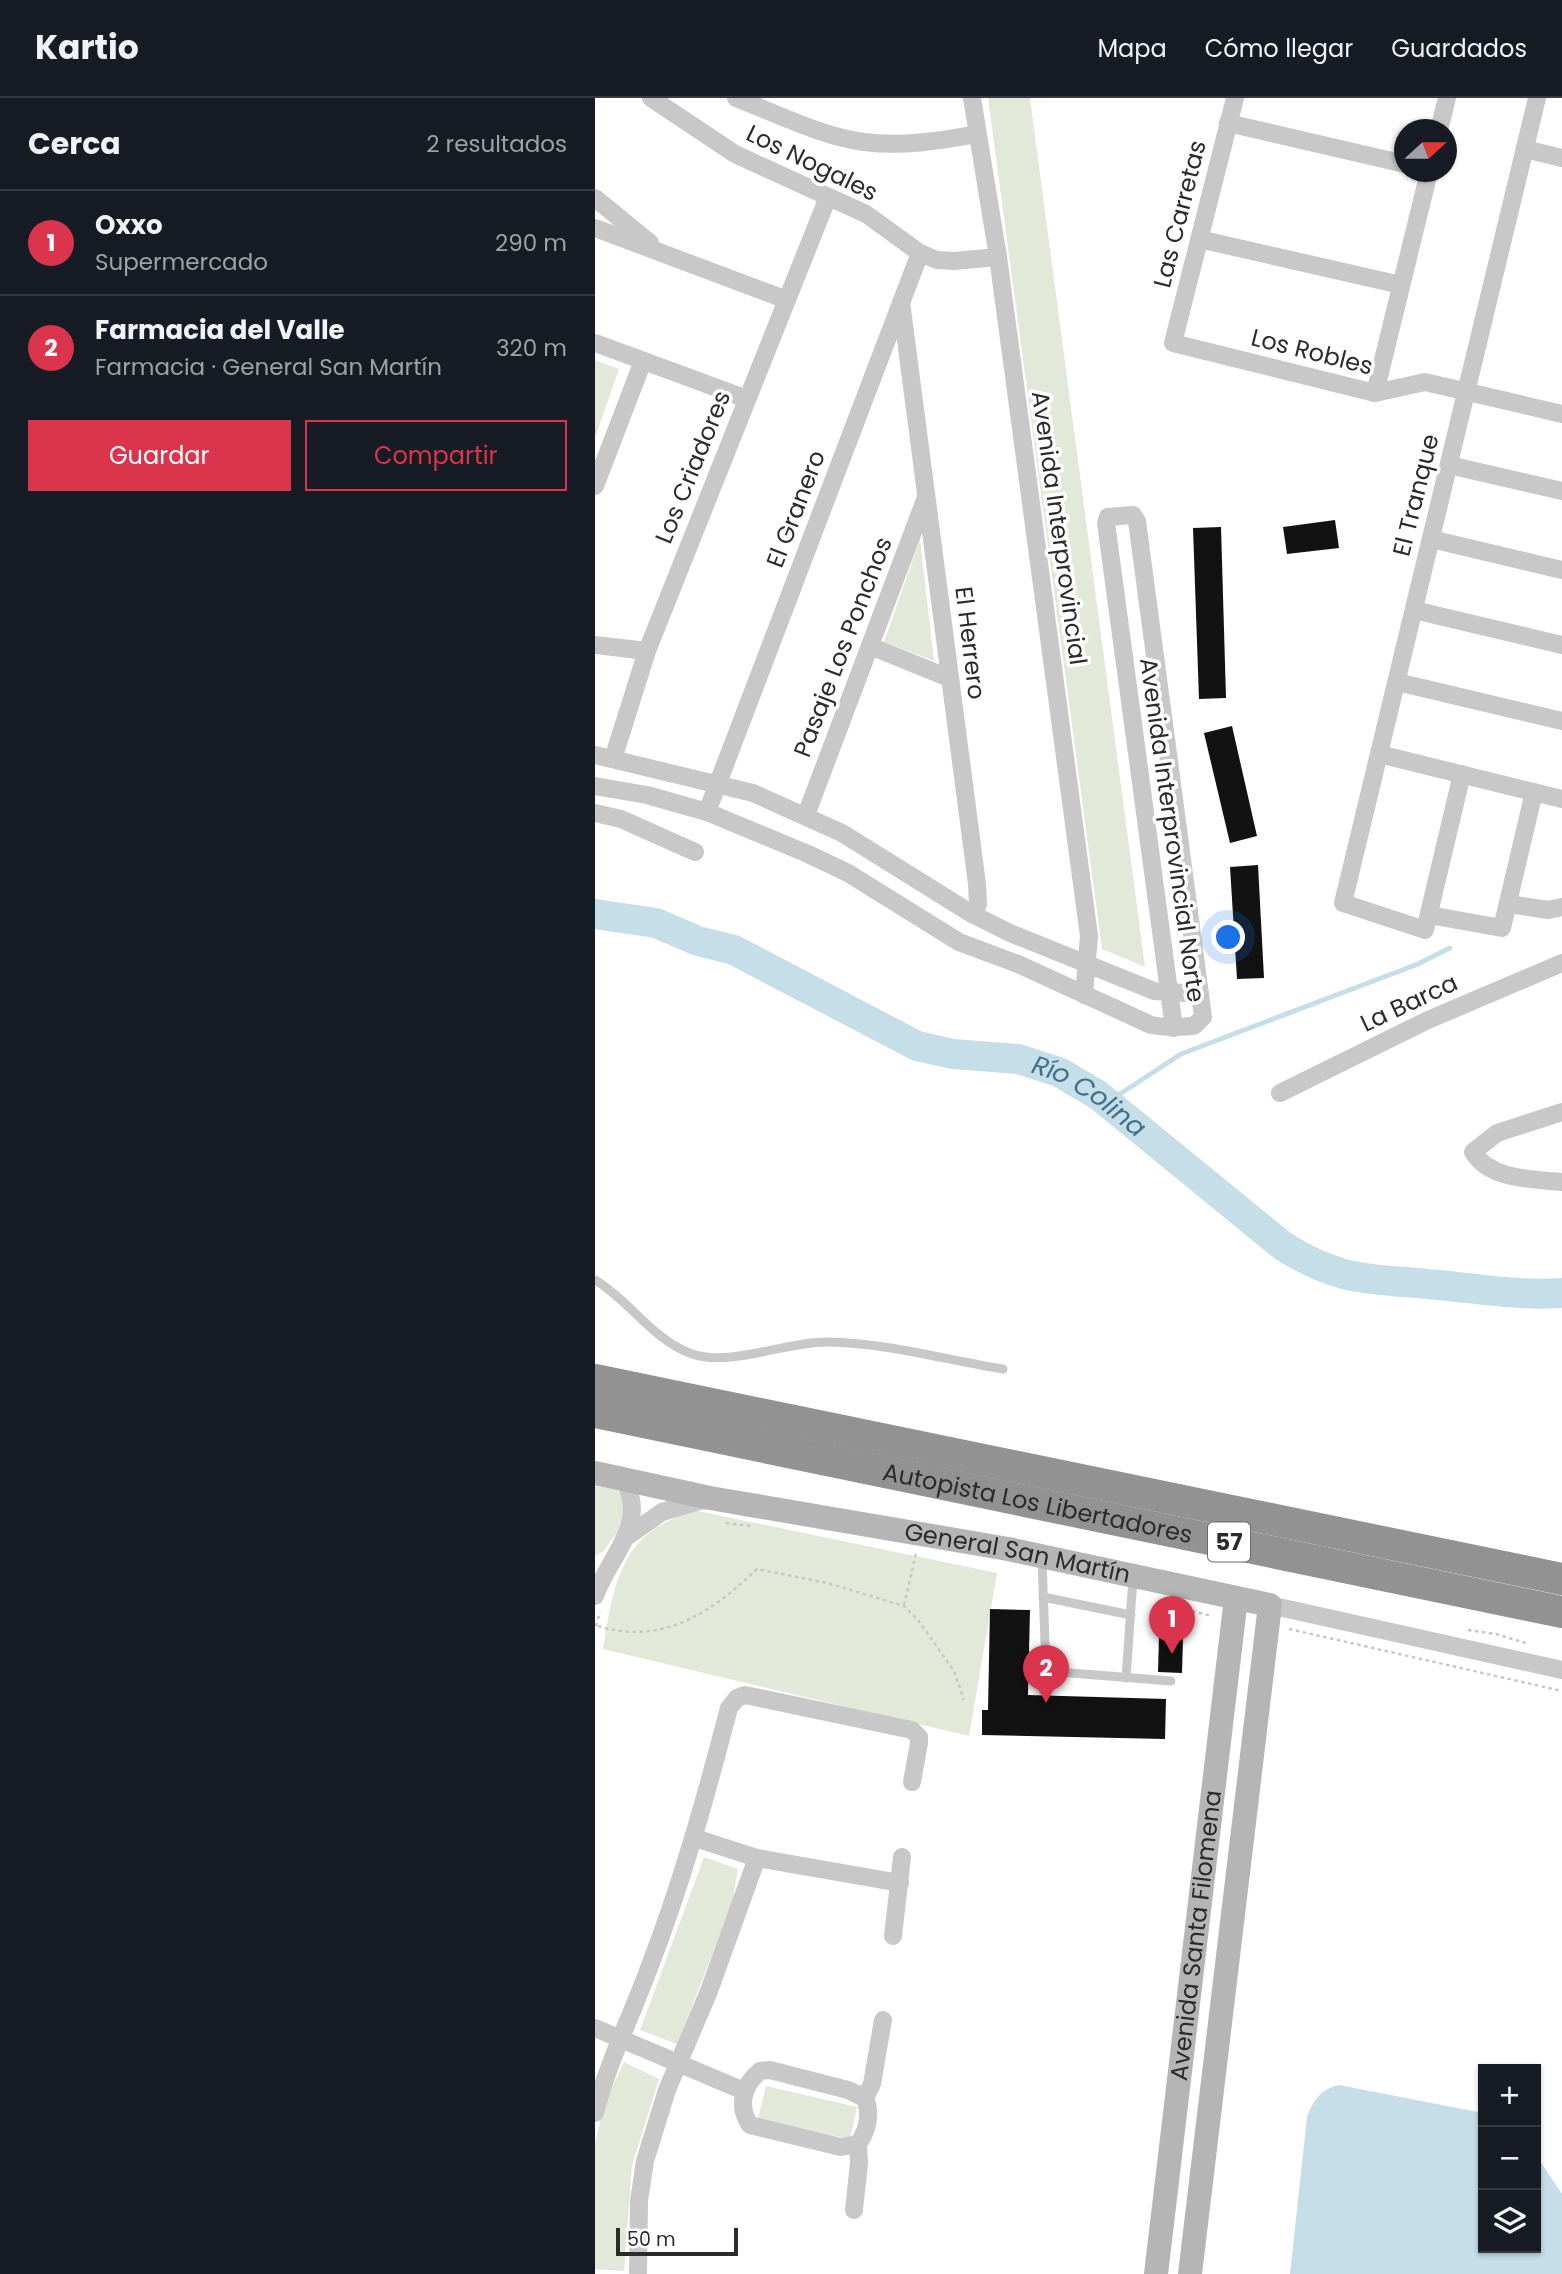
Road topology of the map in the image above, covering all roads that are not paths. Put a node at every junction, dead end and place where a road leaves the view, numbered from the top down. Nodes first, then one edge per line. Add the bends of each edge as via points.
1 (651, 98) edge
2 (736, 98) edge
3 (972, 98) edge
4 (1234, 98) edge
5 (1447, 98) edge
6 (1537, 98) edge
7 (1442, 119) edge
8 (1228, 123) junction
9 (977, 134) junction
10 (1525, 149) junction
11 (1562, 158) edge
12 (1394, 161) edge
13 (1427, 182) edge
14 (828, 197) junction
15 (595, 198) edge
16 (595, 228) edge
17 (1199, 239) junction
18 (658, 250) junction
19 (920, 253) junction
20 (998, 257) junction
21 (1401, 285) junction
22 (786, 300) junction
23 (901, 302) junction
24 (595, 343) edge
25 (1173, 343) joint
26 (643, 360) junction
27 (875, 370) junction
28 (911, 376) junction
29 (1467, 391) junction
30 (1375, 393) junction
31 (747, 399) junction
32 (1562, 414) edge
33 (1449, 465) junction
34 (595, 486) edge
35 (1562, 491) edge
36 (926, 498) junction
37 (1431, 539) junction
38 (1562, 570) edge
39 (1414, 610) junction
40 (595, 645) edge
41 (1562, 645) edge
42 (870, 646) junction
43 (647, 651) junction
44 (949, 678) junction
45 (1397, 682) junction
46 (1562, 720) edge
47 (1379, 754) junction
48 (595, 755) edge
49 (614, 759) junction
50 (1462, 774) junction
51 (717, 783) junction
52 (595, 786) edge
53 (1534, 792) junction
54 (1562, 799) edge
55 (595, 813) edge
56 (707, 813) junction
57 (806, 815) junction
58 (695, 852) dead end
59 (1508, 904) junction
60 (1562, 907) edge
61 (972, 914) junction
62 (1427, 922) junction
63 (1562, 963) edge
64 (1088, 965) junction
65 (1170, 994) junction
66 (1084, 995) junction
67 (1200, 995) junction
68 (1174, 1028) junction
69 (1280, 1093) dead end
70 (1562, 1112) edge
71 (1562, 1182) edge
72 (595, 1280) edge
73 (1003, 1369) dead end
74 (595, 1380) edge
75 (595, 1412) edge
76 (604, 1476) edge
77 (710, 1498) junction
78 (628, 1536) junction
79 (1042, 1556) junction
80 (599, 1572) edge
81 (1133, 1576) junction
82 (1562, 1579) edge
83 (595, 1597) edge
84 (1043, 1597) junction
85 (1236, 1598) junction
86 (1270, 1605) junction
87 (1562, 1612) edge
88 (1131, 1615) junction
89 (1562, 1670) edge
90 (1126, 1678) junction
91 (1171, 1681) dead end
92 (912, 1782) dead end
93 (695, 1838) junction
94 (902, 1857) dead end
95 (757, 1858) junction
96 (900, 1884) junction
97 (893, 1936) dead end
98 (883, 2020) dead end
99 (595, 2028) edge
100 (619, 2037) junction
101 (680, 2061) junction
102 (744, 2091) junction
103 (865, 2098) junction
104 (595, 2113) edge
105 (857, 2144) junction
106 (854, 2210) dead end
107 (638, 2274) edge
108 (1156, 2274) edge
109 (1190, 2274) edge

1 - 14 street, Los Nogales via 735,154
2 - 9 street, Los Nogales via 841,138 864,142 904,143
3 - 9 street, Avenida Interprovincial
4 - 8 street, Las Carretas
5 - 7 street
6 - 10 street, El Tranque
8 - 12 street
8 - 17 street, Las Carretas
9 - 20 street, Avenida Interprovincial
10 - 11 street
10 - 29 street, El Tranque
13 - 21 street
14 - 19 street, Los Nogales via 866,214
14 - 22 street, Los Criadores
15 - 18 street
16 - 18 street
17 - 21 street
17 - 25 street, Las Carretas
18 - 22 street
19 - 20 street, Los Nogales via 954,261
19 - 23 street, El Granero
20 - 64 street, Avenida Interprovincial via 1089,936
21 - 30 street
22 - 31 street, Los Criadores
23 - 27 street, El Granero
23 - 28 street, El Herrero
24 - 26 street
25 - 30 street, Los Robles
26 - 31 street
26 - 34 street
27 - 28 street via 893,368
27 - 51 street, El Granero
28 - 36 street, El Herrero
29 - 30 street, Los Robles via 1425,382
29 - 32 street, Los Robles
29 - 33 street, El Tranque
31 - 43 street, Los Criadores
33 - 35 street
33 - 37 street, El Tranque
36 - 42 street, Pasaje Los Ponchos
36 - 44 street, El Herrero
37 - 38 street
37 - 39 street, El Tranque
39 - 41 street
39 - 45 street, El Tranque
40 - 43 street
42 - 44 street
42 - 57 street, Pasaje Los Ponchos
43 - 49 street, Los Criadores
44 - 61 street, El Herrero via 977,884 978,904
45 - 46 street
45 - 47 street, El Tranque
47 - 50 street
47 - 62 street, El Tranque via 1343,903
48 - 49 street
49 - 51 street
50 - 53 street
50 - 62 street
51 - 56 street, El Granero
51 - 57 street
52 - 56 street
53 - 54 street
53 - 59 street
55 - 58 street via 621,819
56 - 66 street via 848,873 959,942
57 - 61 street
59 - 60 street
59 - 62 street via 1502,928
61 - 64 street
63 - 69 street, La Barca via 1428,1020
64 - 65 street
64 - 66 street, Avenida Interprovincial
65 - 67 street
65 - 67 street, Avenida Interprovincial Norte via 1107,537 1108,517 1133,515 1137,521
65 - 68 street, Avenida Interprovincial Norte
66 - 68 street via 1151,1025
67 - 68 street, Avenida Interprovincial Norte via 1200,1023
70 - 71 street via 1497,1133 1473,1152 1481,1163 1513,1177
72 - 73 lane via 622,1298 664,1338 693,1354 722,1357 833,1342
74 - 82 highway, Autopista Los Libertadores / 57
75 - 87 highway, Autopista Los Libertadores / 57
76 - 77 street, General San Martín
76 - 78 street via 634,1509
77 - 78 street via 662,1512
77 - 79 street, General San Martín
78 - 80 street
79 - 81 street, General San Martín
79 - 84 lane
80 - 83 street
81 - 85 street, General San Martín
81 - 88 lane
84 - 88 lane
84 - 90 lane via 1045,1671
85 - 86 street, General San Martín
85 - 108 street, Avenida Santa Filomena
86 - 89 street, General San Martín
86 - 109 street, Avenida Santa Filomena
88 - 90 lane
90 - 91 lane
92 - 93 street via 919,1743 916,1732 741,1696 729,1708
93 - 95 street
93 - 100 street via 649,1970
94 - 96 street
95 - 96 street
95 - 101 street
96 - 97 street
98 - 103 street
99 - 100 street
100 - 101 street
100 - 104 street
101 - 102 street
101 - 107 street via 645,2161 639,2201
102 - 103 street via 760,2071 770,2070
102 - 105 street via 743,2108 750,2125 841,2147
103 - 105 street via 867,2125
105 - 106 street

